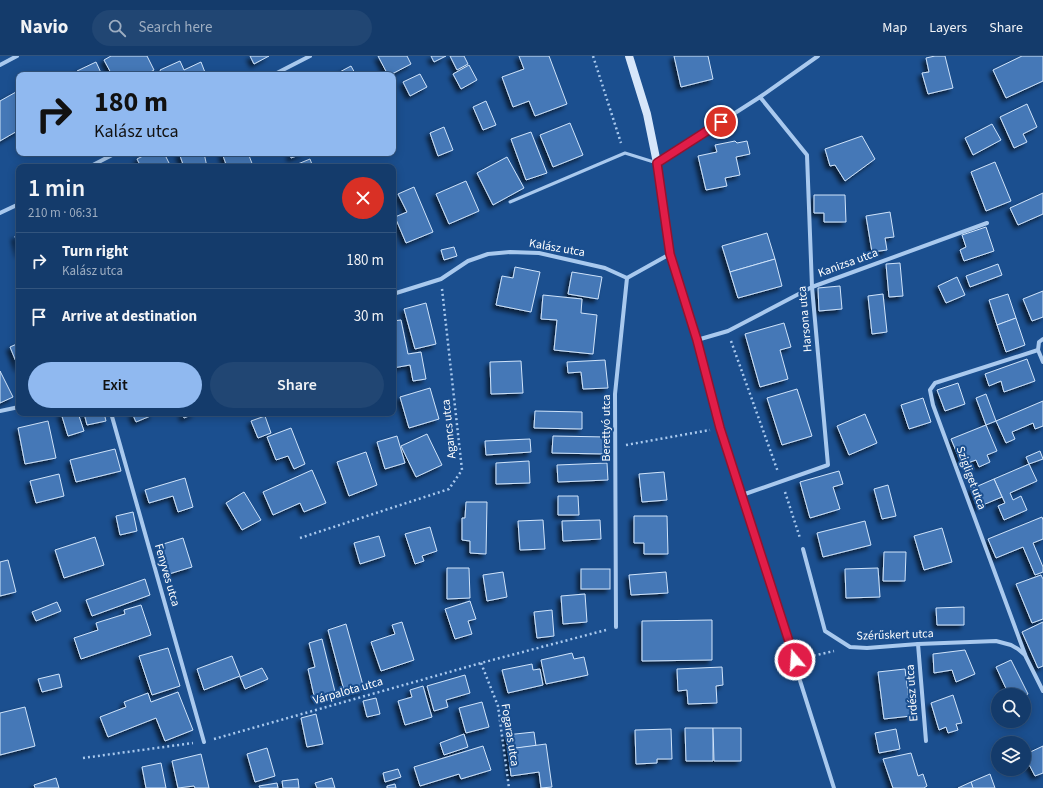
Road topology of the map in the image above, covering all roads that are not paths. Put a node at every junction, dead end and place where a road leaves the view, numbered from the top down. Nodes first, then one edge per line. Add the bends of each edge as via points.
1 (17, 56) edge
2 (310, 56) edge
3 (629, 56) edge
4 (818, 56) edge
5 (0, 65) edge
6 (279, 72) edge
7 (760, 97) junction
8 (110, 156) edge
9 (657, 163) junction
10 (96, 164) edge
11 (510, 202) dead end
12 (16, 205) edge
13 (0, 213) edge
14 (987, 223) dead end
15 (670, 254) junction
16 (627, 278) junction
17 (812, 287) junction
18 (396, 293) edge
19 (1043, 339) edge
20 (697, 340) junction
21 (1038, 350) junction
22 (1043, 362) edge
23 (16, 408) edge
24 (0, 411) edge
25 (112, 416) edge
26 (742, 495) junction
27 (803, 549) road end
28 (616, 627) road end
29 (918, 644) junction
30 (1026, 657) junction
31 (1043, 691) edge
32 (926, 741) dead end
33 (204, 742) road end
34 (834, 788) edge

1 - 5 street
2 - 6 street
3 - 9 street via 647,114
4 - 7 street
7 - 9 street
7 - 17 street, Harsona utca via 807,155
8 - 10 street
9 - 11 lane via 625,153
9 - 15 street
12 - 13 street
14 - 17 street, Kanizsa utca
15 - 16 street
15 - 20 street
16 - 18 street, Kalász utca via 605,268 539,253 510,252 488,254 468,261 441,279
16 - 28 street, Berettyó utca via 615,394
17 - 20 street, Kanizsa utca via 728,331
17 - 26 street, Harsona utca via 828,465
19 - 21 street via 1039,342
20 - 26 street via 720,428
21 - 22 street
21 - 30 street, Szigliget utca via 935,383 930,390 933,405
23 - 24 street
25 - 33 street, Fenyves utca
26 - 34 street
27 - 29 street, Szérűskert utca via 825,631 850,647
29 - 30 street, Szérűskert utca via 996,641 1011,645
29 - 32 street, Erdész utca
30 - 31 street, Szigliget utca

